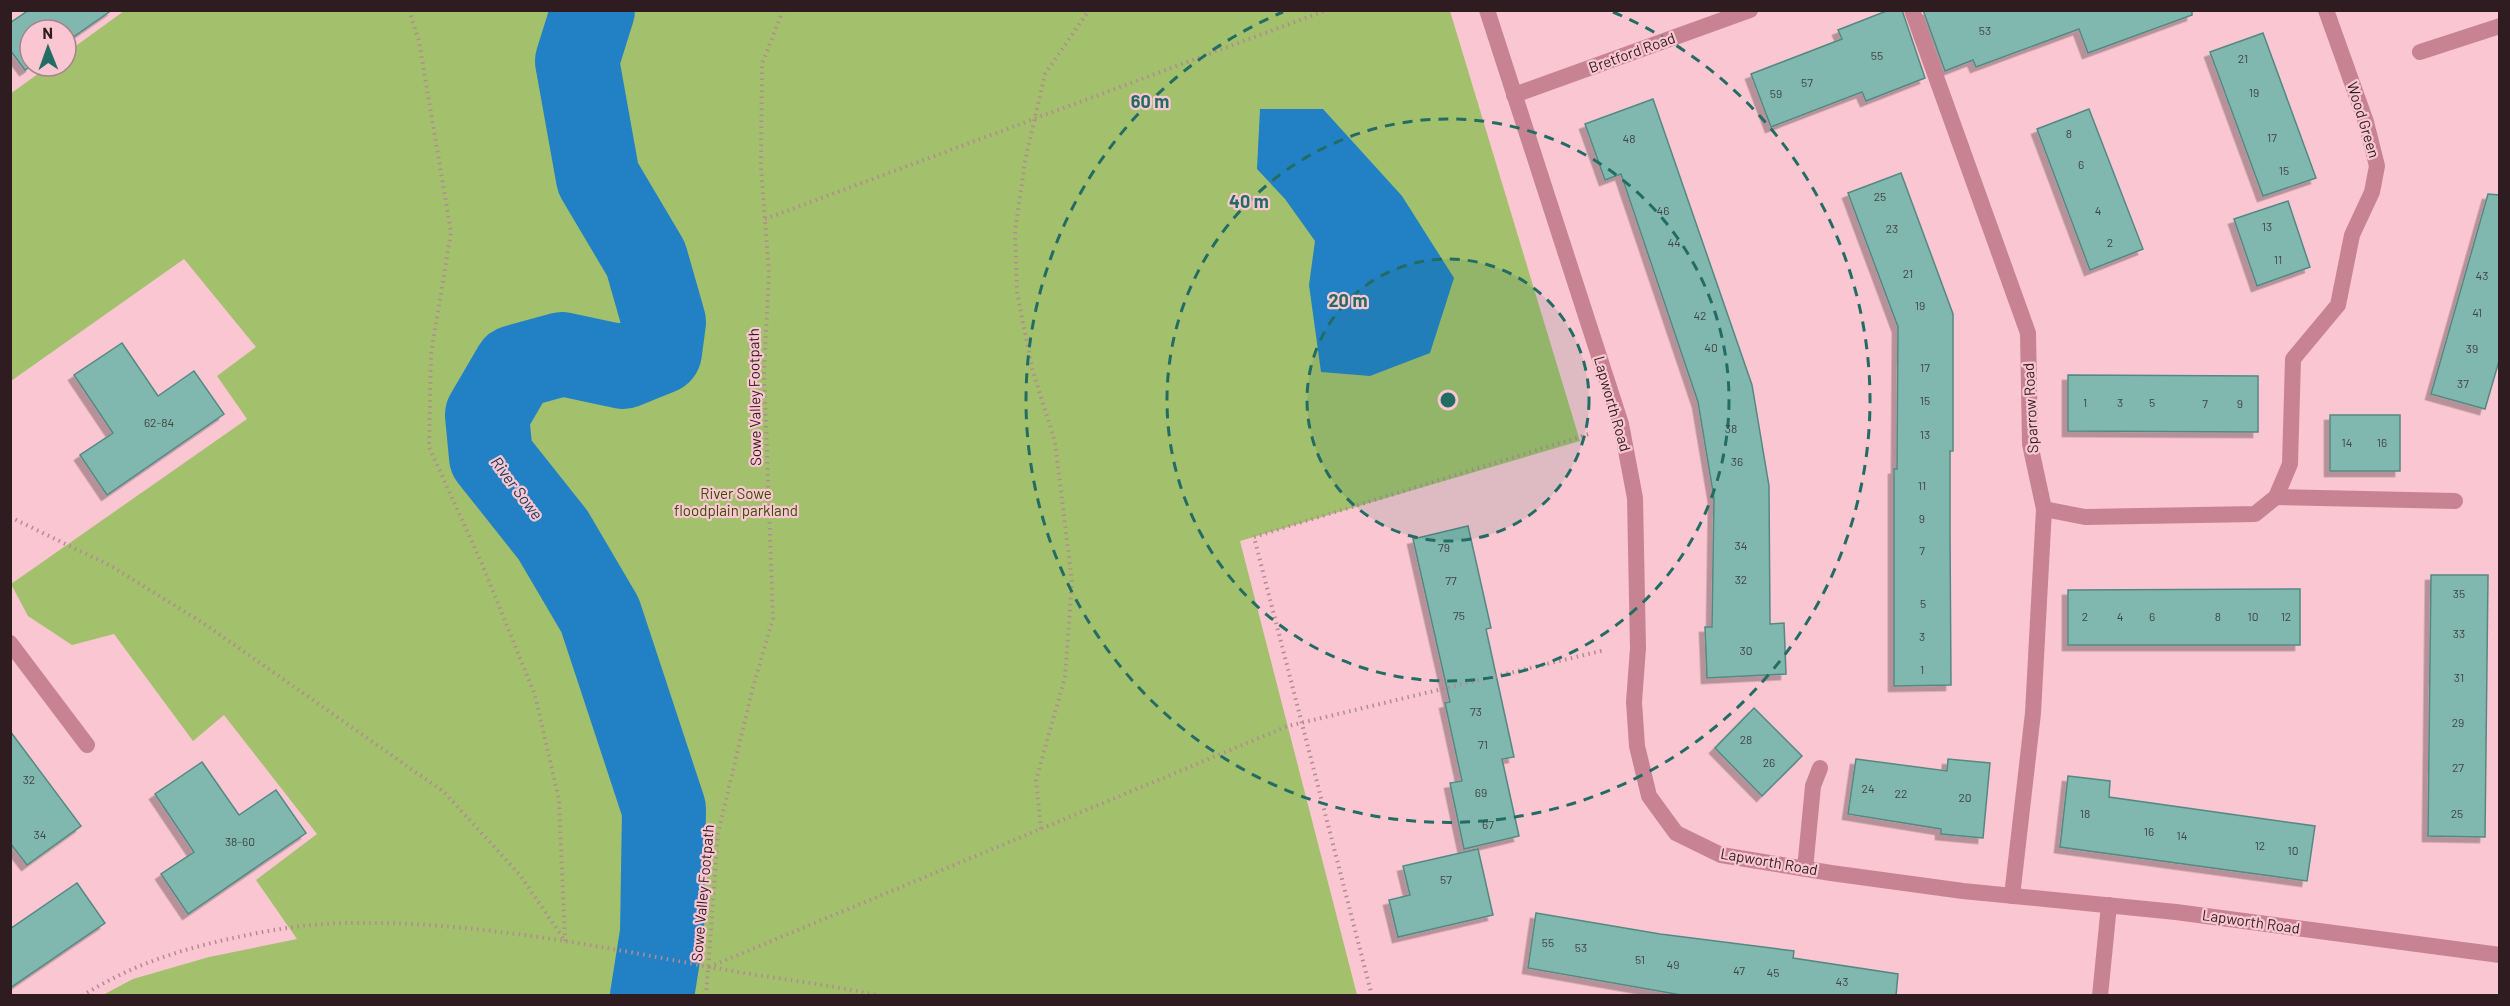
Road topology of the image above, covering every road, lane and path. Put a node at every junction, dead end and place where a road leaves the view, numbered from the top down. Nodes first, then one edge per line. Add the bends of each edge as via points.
1 (409, 10) edge
2 (783, 10) edge
3 (1089, 10) edge
4 (1327, 10) edge
5 (1487, 10) edge
6 (1750, 10) edge
7 (1912, 10) edge
8 (2326, 10) edge
9 (2499, 26) edge
10 (2420, 52) dead end
11 (1514, 95) junction
12 (1035, 119) junction
13 (765, 219) junction
14 (1621, 424) junction
15 (2276, 497) junction
16 (2455, 501) dead end
17 (2044, 508) junction
18 (10, 517) edge
19 (10, 643) edge
20 (1638, 648) junction
21 (1301, 722) junction
22 (87, 745) dead end
23 (1820, 768) dead end
24 (1041, 829) junction
25 (1805, 869) junction
26 (2012, 896) junction
27 (2109, 905) junction
28 (565, 941) junction
29 (2499, 955) edge
30 (709, 967) junction
31 (82, 996) edge
32 (706, 996) edge
33 (880, 996) edge
34 (1372, 996) edge
35 (2100, 996) edge

1 - 28 path via 419,41 451,232 431,354 429,447 535,694 559,800
2 - 13 path, Sowe Valley Footpath via 762,64
3 - 12 path via 1045,74
4 - 12 path
5 - 11 street, Lapworth Road
6 - 11 street, Bretford Road
7 - 17 street, Sparrow Road via 2028,333 2030,444
8 - 15 street, Wood Green via 2377,166 2372,192 2352,236 2338,305 2293,359 2290,464
9 - 10 street
11 - 14 street, Lapworth Road
12 - 13 path
12 - 24 path via 1015,232 1017,292 1032,368 1055,442 1072,582 1065,677 1036,780
13 - 30 path, Sowe Valley Footpath via 768,274 764,371 773,618 718,833
14 - 20 street, Lapworth Road via 1635,498
14 - 21 path via 1254,537
15 - 16 street
15 - 17 street via 2255,514 2085,517
17 - 26 street, Sparrow Road via 2033,713
18 - 28 path via 111,566 197,619 444,792 520,875
19 - 22 street
20 - 21 path via 1596,650
20 - 25 street, Lapworth Road via 1634,702 1637,746 1649,796 1676,833 1721,855
21 - 24 path
21 - 34 path
23 - 25 street via 1813,786
24 - 30 path
25 - 26 street, Lapworth Road
26 - 27 street, Lapworth Road
27 - 29 street, Lapworth Road
27 - 35 street
28 - 30 path
28 - 31 path via 426,924 337,924 258,933 187,948 124,973
30 - 32 path, Sowe Valley Footpath
30 - 33 path

